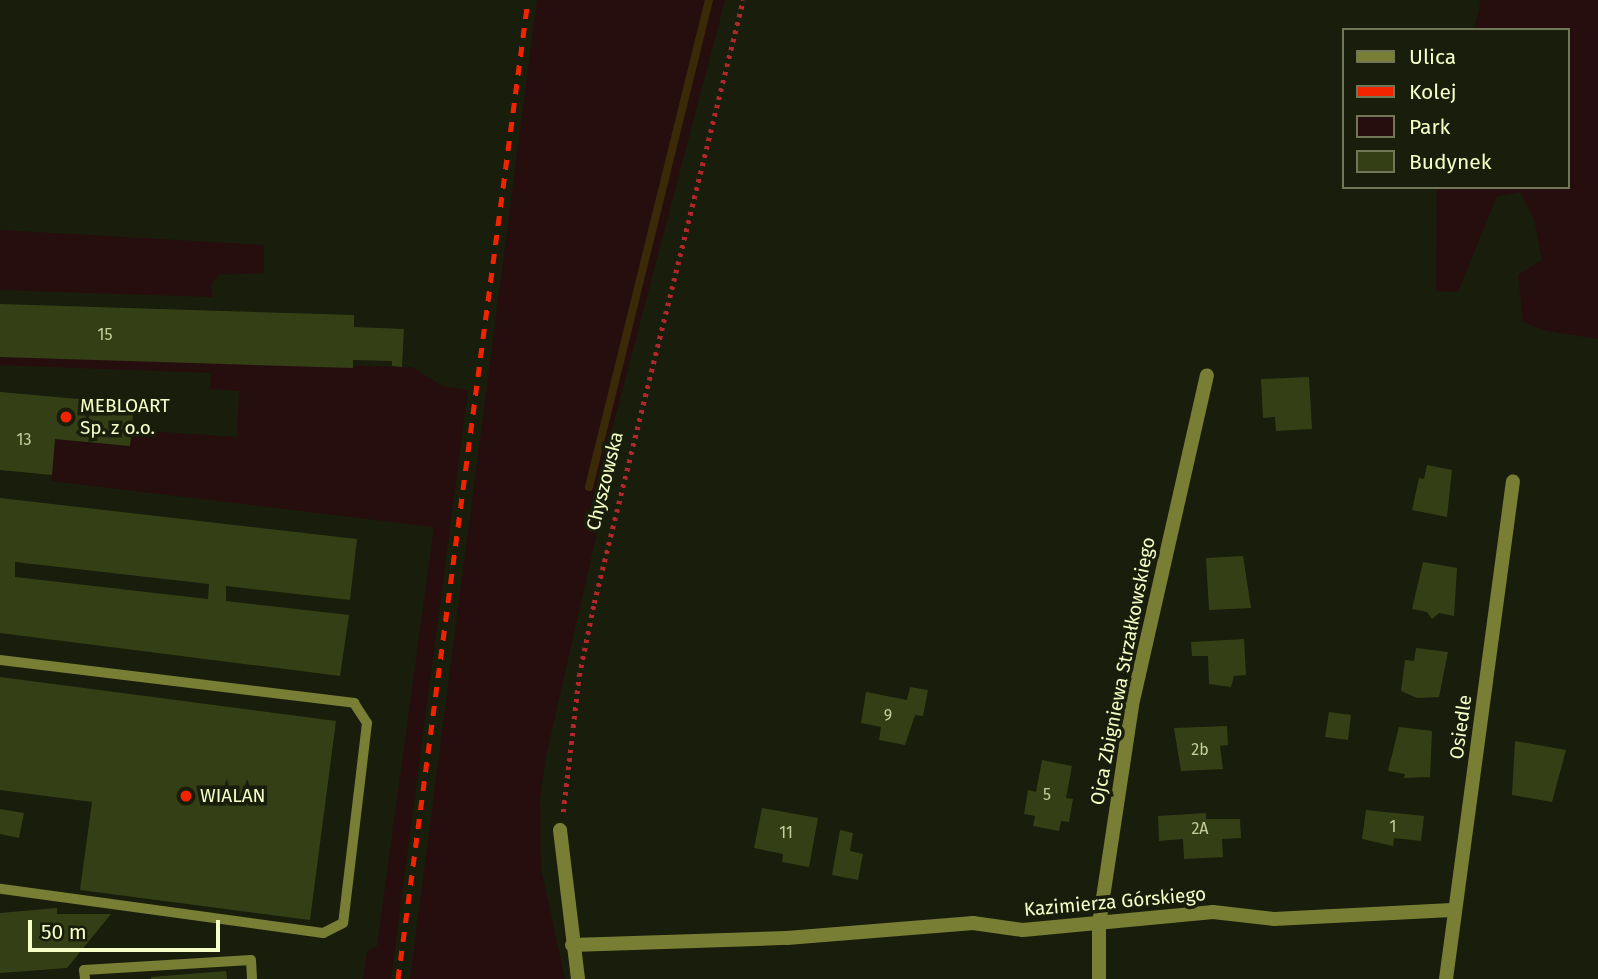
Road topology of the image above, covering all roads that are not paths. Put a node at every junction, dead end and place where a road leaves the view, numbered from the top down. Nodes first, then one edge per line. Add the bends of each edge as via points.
1 (1208, 375) dead end
2 (1513, 481) dead end
3 (0, 660) edge
4 (560, 830) road end
5 (0, 889) edge
6 (1452, 910) junction
7 (1099, 924) junction
8 (572, 945) junction
9 (85, 979) edge
10 (253, 979) edge
11 (578, 979) edge
12 (1099, 979) edge
13 (1446, 979) edge

1 - 7 street, Ojca Zbigniewa Strzałkowskiego via 1132,705
2 - 6 street, Osiedle
3 - 5 lane via 354,703 367,723 343,923 323,933
4 - 8 street
6 - 7 street, Kazimierza Górskiego via 1274,919 1213,912
6 - 13 street, Osiedle
7 - 8 street, Kazimierza Górskiego via 1023,930 973,923 788,938
7 - 12 street, Ojca Zbigniewa Strzałkowskiego
8 - 11 street
9 - 10 lane via 84,970 251,960

